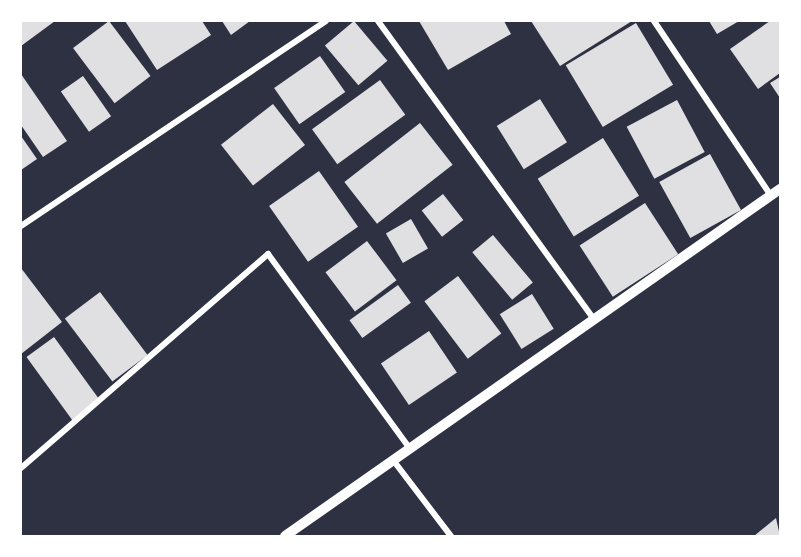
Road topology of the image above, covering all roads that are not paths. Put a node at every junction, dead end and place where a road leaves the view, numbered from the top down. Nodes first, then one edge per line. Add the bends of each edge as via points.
1 (326, 21) edge
2 (378, 21) edge
3 (654, 21) edge
4 (775, 193) edge
5 (21, 226) edge
6 (593, 318) junction
7 (411, 450) junction
8 (393, 460) junction
9 (21, 468) edge
10 (285, 536) edge
11 (451, 536) edge

1 - 5 street
2 - 6 street
3 - 4 street
4 - 6 street
6 - 7 street
7 - 8 street
7 - 9 street via 268,254
8 - 10 street
8 - 11 street

